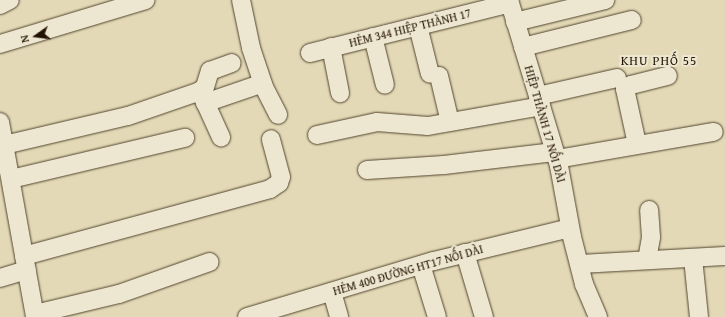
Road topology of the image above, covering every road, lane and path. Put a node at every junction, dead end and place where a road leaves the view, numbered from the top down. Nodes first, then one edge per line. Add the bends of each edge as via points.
1 (10, 0) edge
2 (146, 0) edge
3 (241, 0) edge
4 (604, 0) edge
5 (510, 2) edge
6 (0, 5) edge
7 (632, 20) dead end
8 (515, 22) junction
9 (418, 26) junction
10 (373, 37) junction
11 (0, 44) edge
12 (331, 47) junction
13 (523, 47) junction
14 (310, 53) dead end
15 (232, 63) dead end
16 (668, 76) dead end
17 (617, 78) dead end
18 (262, 83) junction
19 (385, 85) dead end
20 (340, 94) dead end
21 (203, 97) junction
22 (539, 101) junction
23 (278, 115) dead end
24 (0, 122) edge
25 (450, 122) junction
26 (714, 132) dead end
27 (317, 135) dead end
28 (221, 137) dead end
29 (185, 138) dead end
30 (271, 139) dead end
31 (637, 144) junction
32 (2, 146) edge
33 (555, 155) junction
34 (367, 170) dead end
35 (11, 179) junction
36 (649, 210) dead end
37 (570, 228) junction
38 (465, 253) junction
39 (693, 258) junction
40 (724, 259) edge
41 (648, 260) junction
42 (210, 262) dead end
43 (26, 263) junction
44 (580, 264) junction
45 (421, 265) junction
46 (0, 278) edge
47 (332, 292) junction
48 (90, 309) edge
49 (35, 316) edge
50 (248, 317) edge
51 (339, 317) edge
52 (437, 317) edge
53 (484, 317) edge
54 (598, 317) edge
55 (699, 317) edge

1 - 6 street
2 - 11 street
3 - 18 street via 251,48
4 - 8 street
5 - 8 street, HIỆP THÀNH 17 NỐI DÀI
5 - 9 street, HẺM 344 HIỆP THÀNH 17
7 - 13 street
8 - 13 street, HIỆP THÀNH 17 NỐI DÀI
9 - 10 street, HẺM 344 HIỆP THÀNH 17
9 - 25 street
10 - 12 street, HẺM 344 HIỆP THÀNH 17
10 - 19 street
12 - 14 street, HẺM 344 HIỆP THÀNH 17
12 - 20 street
13 - 22 street, HIỆP THÀNH 17 NỐI DÀI
15 - 21 street via 210,71
16 - 31 street via 625,89
17 - 22 street
18 - 21 street
18 - 23 street
21 - 28 street
21 - 32 street
22 - 25 street
22 - 33 street, HIỆP THÀNH 17 NỐI DÀI
24 - 32 street
25 - 27 street via 428,126 377,122
26 - 31 street
29 - 35 street
30 - 43 street via 281,177 279,183 270,189
31 - 33 street
32 - 35 street
33 - 34 street
33 - 37 street, HIỆP THÀNH 17 NỐI DÀI
35 - 43 street
36 - 41 street via 651,237
37 - 38 street, HẺM 400 ĐƯỜNG HT17 NỐI DÀI
37 - 44 street, HIỆP THÀNH 17 NỐI DÀI
38 - 45 street, HẺM 400 ĐƯỜNG HT17 NỐI DÀI
38 - 53 street
39 - 40 street
39 - 41 street
39 - 55 street
41 - 44 street
42 - 48 street via 119,294
43 - 46 street
43 - 49 street
44 - 54 street, HIỆP THÀNH 17 NỐI DÀI via 584,284
45 - 47 street, HẺM 400 ĐƯỜNG HT17 NỐI DÀI
45 - 52 street
47 - 50 street, HẺM 400 ĐƯỜNG HT17 NỐI DÀI
47 - 51 street
48 - 49 street

